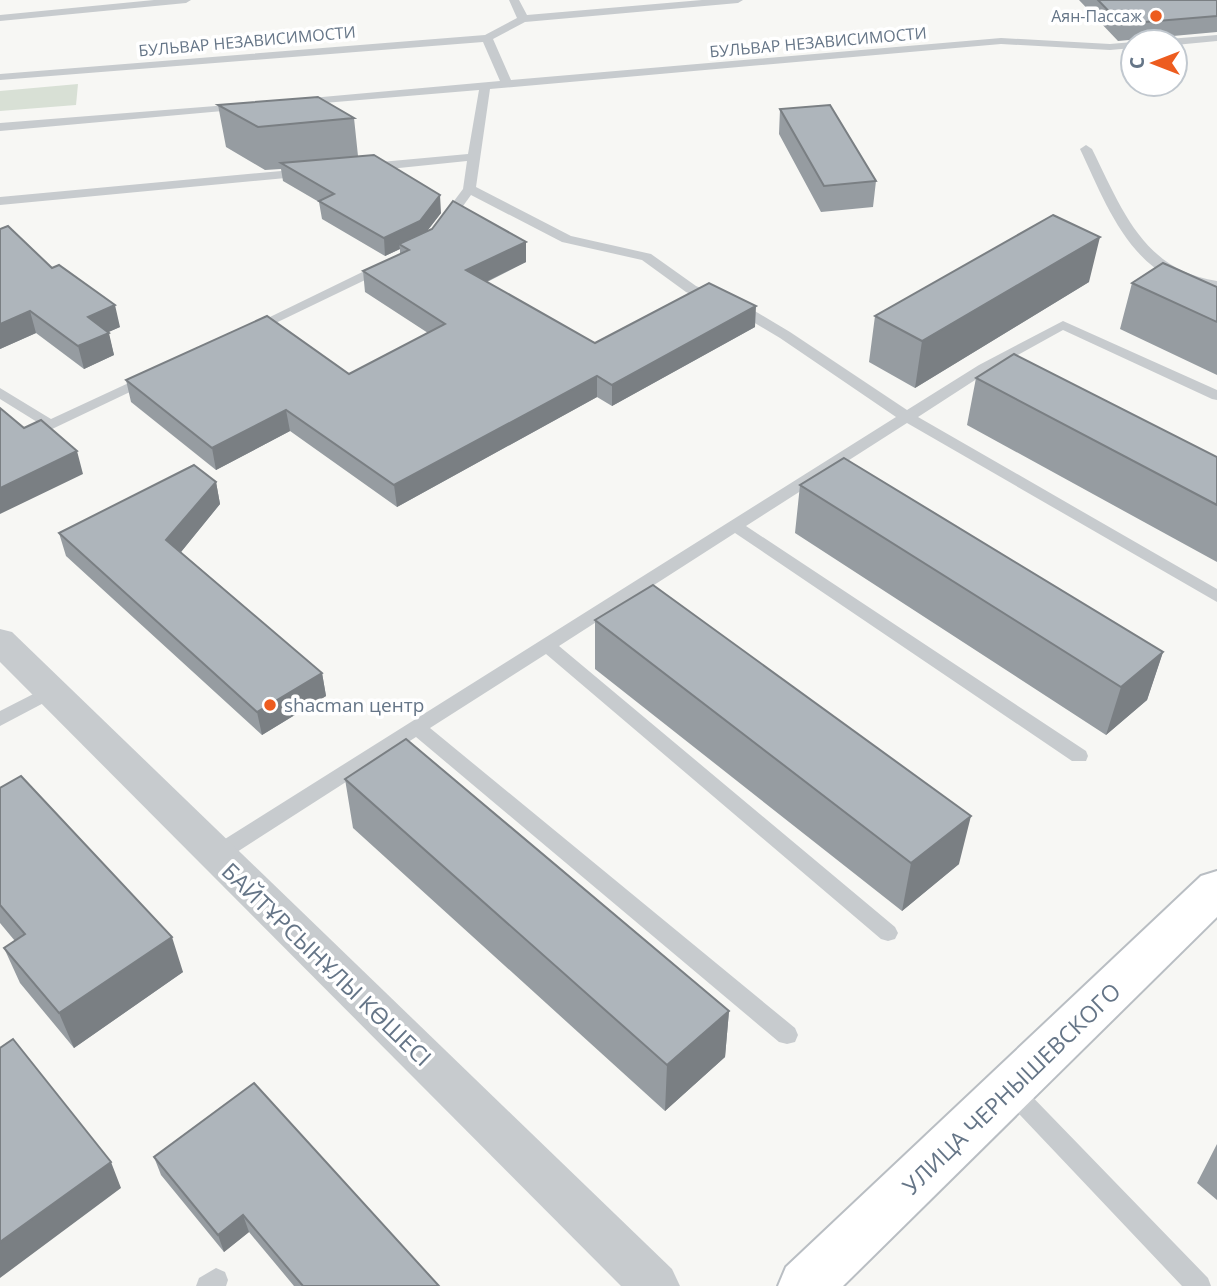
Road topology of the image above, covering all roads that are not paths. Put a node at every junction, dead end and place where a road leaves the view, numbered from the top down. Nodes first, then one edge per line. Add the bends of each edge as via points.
1 (186, 0) edge
2 (514, 0) edge
3 (738, 0) edge
4 (0, 18) edge
5 (523, 19) junction
6 (487, 38) junction
7 (1217, 38) edge
8 (1189, 40) edge
9 (1119, 46) edge
10 (0, 76) edge
11 (507, 85) junction
12 (485, 87) junction
13 (291, 103) edge
14 (249, 106) edge
15 (0, 127) edge
16 (1086, 149) dead end
17 (474, 157) junction
18 (352, 168) edge
19 (312, 172) edge
20 (469, 189) junction
21 (0, 201) edge
22 (436, 233) edge
23 (403, 256) edge
24 (1217, 285) edge
25 (239, 335) edge
26 (163, 371) edge
27 (0, 392) edge
28 (1217, 396) edge
29 (908, 416) junction
30 (736, 526) junction
31 (1217, 596) edge
32 (0, 641) edge
33 (547, 645) junction
34 (49, 692) junction
35 (0, 719) edge
36 (417, 728) junction
37 (1079, 756) dead end
38 (216, 855) junction
39 (1217, 889) edge
40 (888, 933) dead end
41 (787, 1035) dead end
42 (1010, 1089) junction
43 (655, 1286) edge
44 (805, 1286) edge
45 (1199, 1286) edge

1 - 4 lane
2 - 5 lane
3 - 5 lane
5 - 6 lane
6 - 10 lane, БУЛЬВАР НЕЗАВИСИМОСТИ
6 - 11 lane
7 - 8 lane
9 - 11 lane, БУЛЬВАР НЕЗАВИСИМОСТИ via 1001,41
11 - 12 lane, БУЛЬВАР НЕЗАВИСИМОСТИ
12 - 13 lane, БУЛЬВАР НЕЗАВИСИМОСТИ
12 - 17 lane
14 - 15 lane
16 - 24 lane via 1110,198 1146,253 1172,274
17 - 18 lane
17 - 20 lane
19 - 21 lane
20 - 22 lane
20 - 29 lane via 567,239 646,257 691,289 743,310 785,335
23 - 25 lane
26 - 27 lane via 50,425
28 - 29 lane via 1063,325
29 - 30 lane
29 - 31 lane
30 - 33 lane
30 - 37 lane
32 - 34 street, БАЙТҰРСЫНҰЛЫ КӨШЕСІ
33 - 36 lane
33 - 40 lane
34 - 35 lane
34 - 38 street, БАЙТҰРСЫНҰЛЫ КӨШЕСІ
36 - 38 lane
36 - 41 lane
38 - 43 street, БАЙТҰРСЫНҰЛЫ КӨШЕСІ
39 - 42 street, УЛИЦА ЧЕРНЫШЕВСКОГО
42 - 44 street, УЛИЦА ЧЕРНЫШЕВСКОГО
42 - 45 lane

